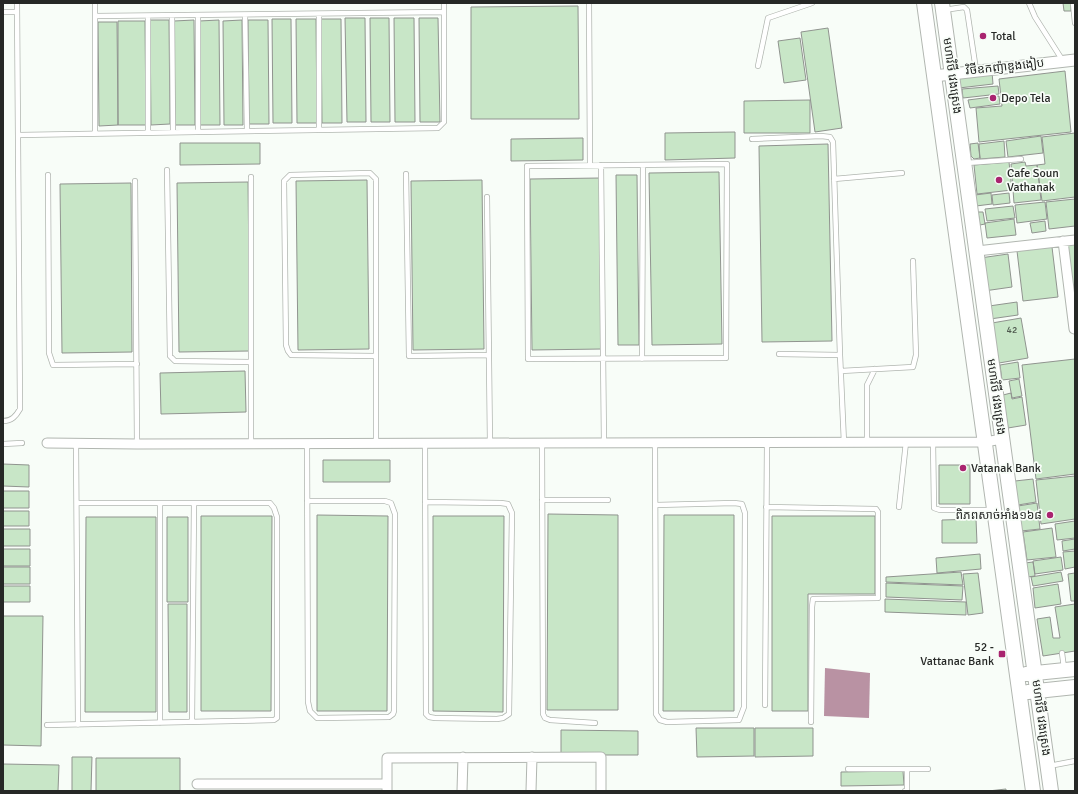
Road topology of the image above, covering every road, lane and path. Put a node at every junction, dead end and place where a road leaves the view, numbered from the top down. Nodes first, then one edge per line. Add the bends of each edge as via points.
1 (17, 3) edge
2 (95, 3) edge
3 (444, 3) edge
4 (589, 3) edge
5 (812, 3) edge
6 (924, 3) edge
7 (1028, 3) edge
8 (1073, 3) edge
9 (942, 6) edge
10 (3, 12) edge
11 (17, 12) junction
12 (444, 12) junction
13 (319, 14) junction
14 (172, 15) junction
15 (198, 15) junction
16 (245, 15) junction
17 (95, 16) junction
18 (148, 16) junction
19 (1075, 23) edge
20 (1075, 60) edge
21 (1063, 61) junction
22 (758, 66) dead end
23 (976, 70) junction
24 (951, 73) junction
25 (934, 76) junction
26 (319, 130) junction
27 (247, 131) junction
28 (173, 132) junction
29 (198, 132) junction
30 (148, 133) junction
31 (95, 134) junction
32 (19, 135) junction
33 (752, 139) dead end
34 (1021, 159) dead end
35 (964, 163) junction
36 (643, 165) junction
37 (590, 166) junction
38 (601, 166) junction
39 (167, 170) dead end
40 (902, 173) dead end
41 (406, 174) dead end
42 (48, 175) dead end
43 (251, 177) dead end
44 (834, 179) junction
45 (135, 181) dead end
46 (488, 197) dead end
47 (1075, 240) edge
48 (1063, 241) junction
49 (977, 251) junction
50 (913, 261) dead end
51 (1074, 329) edge
52 (779, 354) dead end
53 (375, 356) junction
54 (490, 356) junction
55 (840, 356) junction
56 (604, 359) junction
57 (642, 359) junction
58 (251, 362) junction
59 (137, 364) junction
60 (875, 369) junction
61 (841, 371) junction
62 (3, 421) edge
63 (1002, 440) junction
64 (844, 442) junction
65 (867, 442) junction
66 (906, 442) junction
67 (933, 442) junction
68 (985, 442) junction
69 (22, 443) dead end
70 (47, 443) dead end
71 (76, 443) junction
72 (425, 443) junction
73 (490, 443) junction
74 (542, 443) junction
75 (604, 443) junction
76 (655, 443) junction
77 (766, 443) junction
78 (3, 444) edge
79 (137, 444) junction
80 (251, 444) junction
81 (307, 444) junction
82 (376, 444) junction
83 (542, 500) junction
84 (608, 500) dead end
85 (307, 502) junction
86 (426, 502) junction
87 (77, 503) junction
88 (160, 503) junction
89 (194, 503) junction
90 (656, 505) junction
91 (766, 507) junction
92 (899, 507) dead end
93 (994, 510) junction
94 (1062, 653) dead end
95 (1070, 670) edge
96 (1034, 673) junction
97 (1017, 675) junction
98 (1075, 687) edge
99 (1037, 691) junction
100 (1019, 693) junction
101 (765, 705) dead end
102 (192, 722) junction
103 (811, 722) dead end
104 (160, 723) junction
105 (596, 723) dead end
106 (78, 724) junction
107 (47, 725) dead end
108 (463, 757) junction
109 (532, 757) junction
110 (1075, 761) edge
111 (1047, 766) junction
112 (907, 769) junction
113 (928, 769) dead end
114 (848, 770) dead end
115 (197, 784) dead end
116 (224, 788) edge
117 (294, 788) edge
118 (317, 788) edge
119 (387, 788) edge
120 (462, 791) edge
121 (531, 791) edge
122 (601, 791) edge
123 (906, 791) edge
124 (1033, 791) edge
125 (1051, 791) edge

1 - 11 lane
2 - 17 lane
3 - 12 lane
4 - 37 lane
5 - 22 lane via 768,18
6 - 25 main road, មហាវិថី វេងស្រេង
7 - 21 lane
8 - 19 lane
9 - 23 lane via 967,10
9 - 24 main road, មហាវិថី វេងស្រេង
10 - 11 lane
11 - 32 lane
12 - 13 lane
12 - 26 lane via 444,122 438,128
13 - 16 lane
13 - 26 lane
14 - 15 lane
14 - 18 lane
14 - 28 lane
15 - 16 lane
15 - 29 lane
16 - 27 lane
17 - 18 lane
17 - 31 lane
18 - 30 lane
20 - 21 street, វិថីឧកញ៉ាឌួងងៀប
21 - 23 street, វិថីឧកញ៉ាឌួងងៀប
23 - 24 street, វិថីឧកញ៉ាឌួងងៀប
24 - 25 street, វិថីឧកញ៉ាឌួងងៀប
24 - 35 main road, មហាវិថី វេងស្រេង
25 - 68 main road, មហាវិថី វេងស្រេង
26 - 27 lane
27 - 29 lane
28 - 29 lane
28 - 30 lane
30 - 31 lane
31 - 32 lane
32 - 62 lane via 20,409 16,416
33 - 44 lane via 830,136 833,142
34 - 35 lane
35 - 49 main road, មហាវិថី វេងស្រេង
36 - 38 lane
36 - 57 lane
36 - 57 lane via 727,164 727,172 726,358
37 - 38 lane
37 - 56 lane via 527,166 528,359
38 - 56 lane
39 - 58 lane via 170,356 175,361
40 - 44 lane
41 - 54 lane via 409,356
42 - 59 lane via 49,353 53,365
43 - 58 lane
44 - 55 lane
45 - 59 lane
46 - 54 lane
47 - 48 street
48 - 49 street
48 - 51 street
49 - 63 main road, មហាវិថី វេងស្រេង
50 - 60 lane via 916,355 913,367
52 - 55 lane
53 - 53 lane via 291,355 288,351 284,181 290,175 370,173 376,179
53 - 82 lane
54 - 73 lane
55 - 61 lane
56 - 57 lane
56 - 75 lane
58 - 80 lane
59 - 79 lane
60 - 61 lane
60 - 65 lane via 867,385
61 - 64 lane
63 - 68 street
63 - 96 main road, មហាវិថី វេងស្រេង via 1034,649
64 - 65 street
64 - 77 street
65 - 66 street
66 - 67 street
66 - 92 lane
67 - 68 street
67 - 93 lane via 934,508
68 - 93 main road, មហាវិថី វេងស្រេង
69 - 78 lane
70 - 71 street
71 - 79 street
71 - 87 lane
72 - 73 street
72 - 82 street
72 - 86 lane
73 - 74 street
74 - 75 street
74 - 83 lane
75 - 76 street
76 - 77 street
76 - 90 lane
77 - 91 lane
79 - 80 street
80 - 81 street
81 - 82 street
81 - 85 lane
83 - 84 lane
83 - 105 lane via 543,714 550,720
85 - 85 lane via 310,711 317,718 391,716 394,711 395,514 391,504 385,501
86 - 86 lane via 426,714 435,718 503,718 509,714 512,513 508,504 501,503
87 - 88 lane
87 - 106 lane
88 - 89 lane
88 - 104 lane
89 - 102 lane
89 - 102 lane via 270,503 274,508 277,517 278,715 274,720
90 - 90 lane via 656,714 660,720 667,722 738,720 744,707 744,509 742,504 734,503
91 - 101 lane
91 - 103 lane via 876,509 878,512 878,598 814,599
93 - 97 main road, មហាវិថី វេងស្រេង
94 - 95 lane
95 - 96 main road
96 - 97 main road
96 - 99 main road, មហាវិថី វេងស្រេង
97 - 100 main road, មហាវិថី វេងស្រេង
98 - 99 main road
99 - 100 main road
99 - 111 main road, មហាវិថី វេងស្រេង
100 - 124 main road, មហាវិថី វេងស្រេង
102 - 104 lane
104 - 106 lane
106 - 107 lane
108 - 109 street
108 - 119 street via 387,758
108 - 120 street
109 - 121 street
109 - 122 street via 601,757
110 - 111 lane
111 - 125 main road, មហាវិថី វេងស្រេង
112 - 113 lane
112 - 114 lane
112 - 123 lane
115 - 116 street
116 - 117 street
117 - 118 street
118 - 119 street

